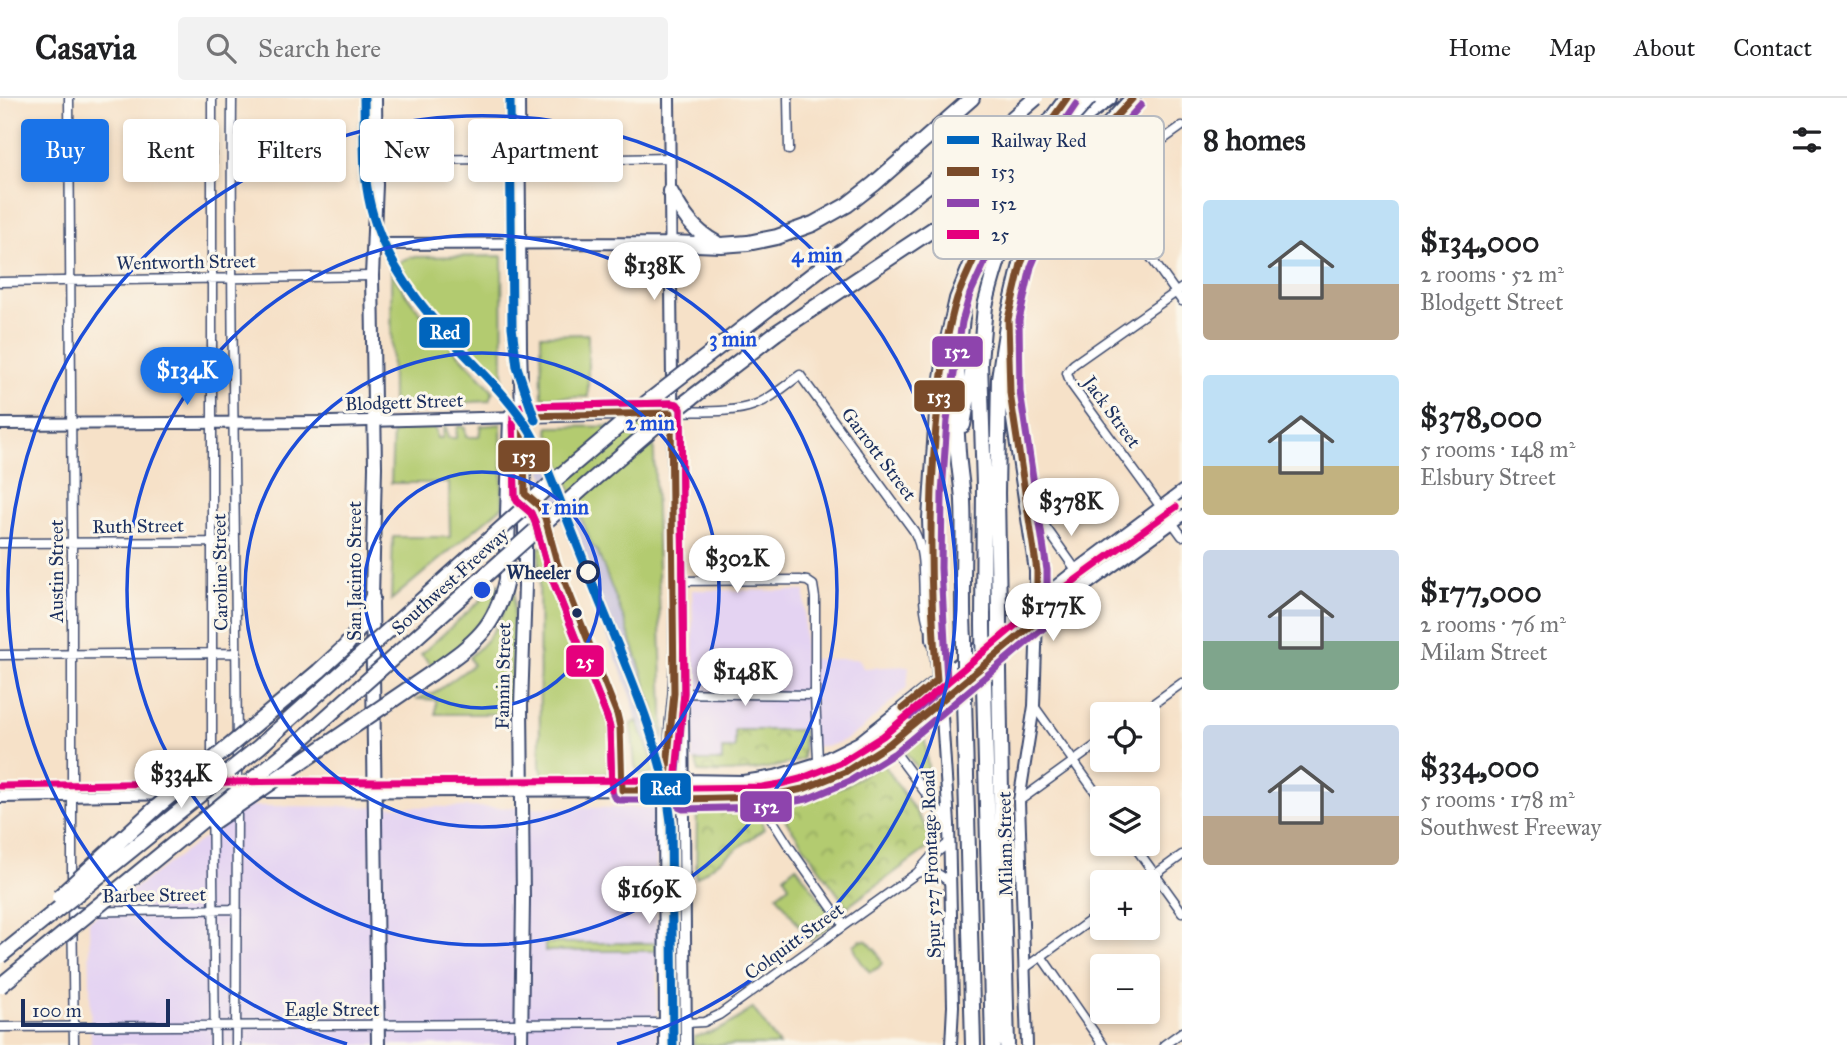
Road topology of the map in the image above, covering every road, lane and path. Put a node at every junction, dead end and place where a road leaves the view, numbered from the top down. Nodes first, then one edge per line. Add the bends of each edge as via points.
1 (69, 98) edge
2 (212, 98) edge
3 (232, 98) edge
4 (375, 98) edge
5 (518, 98) edge
6 (668, 98) edge
7 (788, 98) edge
8 (972, 98) edge
9 (1036, 98) edge
10 (1066, 98) edge
11 (1089, 98) edge
12 (1109, 98) edge
13 (1133, 98) edge
14 (951, 116) edge
15 (1015, 116) edge
16 (1053, 116) edge
17 (1073, 116) edge
18 (1085, 116) edge
19 (1116, 116) edge
20 (375, 119) edge
21 (518, 119) edge
22 (1182, 126) edge
23 (933, 132) edge
24 (1164, 139) edge
25 (789, 150) dead end
26 (670, 158) junction
27 (623, 159) edge
28 (933, 181) edge
29 (376, 182) edge
30 (518, 182) edge
31 (670, 191) junction
32 (933, 229) edge
33 (670, 243) junction
34 (373, 244) junction
35 (519, 244) junction
36 (721, 245) junction
37 (975, 259) edge
38 (997, 259) edge
39 (1023, 259) edge
40 (1155, 259) edge
41 (372, 276) junction
42 (213, 278) junction
43 (231, 278) junction
44 (70, 281) junction
45 (0, 282) edge
46 (1179, 290) edge
47 (961, 300) junction
48 (1182, 301) edge
49 (985, 306) junction
50 (1008, 319) junction
51 (800, 375) joint
52 (671, 412) junction
53 (517, 416) junction
54 (374, 421) junction
55 (233, 422) junction
56 (70, 423) junction
57 (211, 423) junction
58 (0, 424) edge
59 (958, 452) junction
60 (1182, 491) edge
61 (1161, 506) junction
62 (1177, 519) edge
63 (1042, 522) dead end
64 (1182, 536) edge
65 (212, 541) junction
66 (72, 542) junction
67 (235, 542) junction
68 (0, 543) edge
69 (1076, 570) junction
70 (674, 581) junction
71 (372, 598) junction
72 (1037, 601) junction
73 (1037, 621) junction
74 (934, 640) junction
75 (212, 653) junction
76 (237, 653) junction
77 (71, 654) junction
78 (0, 655) edge
79 (937, 680) junction
80 (1182, 683) edge
81 (674, 693) junction
82 (815, 695) junction
83 (940, 702) junction
84 (1156, 702) edge
85 (1034, 706) junction
86 (889, 744) junction
87 (1090, 750) edge
88 (1074, 761) junction
89 (817, 763) junction
90 (684, 780) junction
91 (761, 780) junction
92 (819, 782) junction
93 (1092, 786) edge
94 (522, 790) junction
95 (664, 790) junction
96 (212, 793) junction
97 (237, 793) junction
98 (375, 793) junction
99 (0, 797) edge
100 (72, 797) junction
101 (763, 797) junction
102 (684, 799) junction
103 (1019, 801) junction
104 (949, 824) junction
105 (949, 843) junction
106 (1182, 855) edge
107 (1160, 870) edge
108 (917, 873) junction
109 (1160, 881) edge
110 (950, 883) junction
111 (118, 890) junction
112 (989, 896) junction
113 (213, 909) junction
114 (236, 909) junction
115 (72, 912) junction
116 (1182, 912) edge
117 (1090, 921) edge
118 (844, 925) junction
119 (0, 953) edge
120 (1041, 956) junction
121 (1025, 968) junction
122 (0, 986) edge
123 (521, 1023) junction
124 (665, 1023) junction
125 (686, 1023) junction
126 (378, 1024) junction
127 (215, 1025) junction
128 (236, 1025) junction
129 (0, 1027) edge
130 (74, 1027) junction
131 (1182, 1032) edge
132 (75, 1045) edge
133 (215, 1045) edge
134 (236, 1045) edge
135 (378, 1045) edge
136 (521, 1045) edge
137 (665, 1045) edge
138 (686, 1045) edge
139 (951, 1045) edge
140 (972, 1045) edge
141 (987, 1045) edge
142 (993, 1045) edge
143 (1007, 1045) edge
144 (1027, 1045) edge
145 (1103, 1045) edge
146 (1164, 1045) edge

1 - 44 street, Austin Street
2 - 42 street, Caroline Street
3 - 43 street, Caroline Street
4 - 20 main road, San Jacinto Street
5 - 21 main road
6 - 26 main road
7 - 25 street
8 - 14 highway
9 - 15 highway, Southwest Freeway, bridge
10 - 16 highway, bridge
11 - 17 highway, bridge
12 - 18 highway, Southwest Freeway, bridge
13 - 19 highway
22 - 24 street
23 - 36 highway via 847,205 813,224 777,237
26 - 27 street
26 - 31 main road
28 - 119 highway, Southwest Freeway, bridge via 645,404 259,747
29 - 34 main road, San Jacinto Street
30 - 35 main road
31 - 33 main road
31 - 36 highway via 693,227
32 - 111 highway, Southwest Freeway, bridge via 776,333 650,430 301,740
33 - 35 main road
33 - 36 highway
33 - 52 main road
34 - 35 main road
34 - 41 main road, San Jacinto Street
35 - 53 main road via 522,389
37 - 47 highway, bridge
38 - 49 highway, bridge
39 - 50 highway
40 - 46 street
41 - 43 street, Wentworth Street
41 - 54 main road, San Jacinto Street
42 - 43 street, Wentworth Street
42 - 44 street, Wentworth Street
42 - 57 street, Caroline Street
43 - 55 street, Caroline Street
44 - 45 street, Wentworth Street
44 - 56 street, Austin Street
46 - 48 street
46 - 61 street, Jack Street via 1067,373
47 - 59 highway
47 - 74 highway via 947,344 932,472
49 - 59 highway
49 - 112 highway, bridge via 981,362
50 - 72 highway via 1010,393 1037,571
50 - 143 highway, bridge via 999,378 997,493
51 - 52 street, Blodgett Street via 754,405
51 - 74 street, Garrott Street via 914,530 922,554 925,614
52 - 53 main road, Blodgett Street
52 - 70 main road
53 - 54 main road, Blodgett Street
53 - 94 main road, Fannin Street via 525,586
53 - 111 highway, bridge via 506,580 487,628 432,673
54 - 55 main road, Blodgett Street
54 - 71 main road, San Jacinto Street
55 - 57 main road, Blodgett Street
55 - 67 street, Caroline Street
56 - 57 main road, Blodgett Street
56 - 58 main road, Blodgett Street
56 - 66 street, Austin Street
57 - 65 street, Caroline Street
59 - 140 highway, bridge via 963,501
60 - 61 main road
61 - 62 street, Jack Street
61 - 69 main road
62 - 64 street, Jack Street
62 - 73 main road
63 - 69 street
65 - 66 street, Ruth Street
65 - 67 street, Ruth Street
65 - 75 street, Caroline Street
66 - 68 street, Ruth Street
66 - 77 street, Austin Street
67 - 76 street, Caroline Street
69 - 72 main road
70 - 81 main road
70 - 82 street via 800,580 813,585
71 - 98 main road, San Jacinto Street
71 - 119 highway, bridge via 360,628 345,647 158,806
72 - 73 main road, Milam Street
72 - 79 main road
73 - 83 main road
73 - 85 main road, Milam Street
74 - 79 main road, Spur 527 Frontage Road
75 - 76 street
75 - 77 street
75 - 96 street, Caroline Street
76 - 97 street, Caroline Street
77 - 78 street
77 - 100 street, Austin Street
79 - 83 main road, Spur 527 Frontage Road
79 - 89 main road via 859,742
80 - 84 street
81 - 82 street
81 - 90 main road via 683,708
81 - 95 main road
82 - 89 street
83 - 86 main road
83 - 104 main road, Spur 527 Frontage Road
85 - 88 street
85 - 103 main road, Milam Street
86 - 92 main road via 845,772
86 - 104 street
87 - 88 street
88 - 93 street
88 - 103 street
89 - 91 main road
89 - 92 street
90 - 91 main road
90 - 95 main road
90 - 102 main road
91 - 101 street
92 - 101 main road
94 - 95 main road
94 - 98 main road
94 - 123 main road, Fannin Street
95 - 102 main road
95 - 124 main road
96 - 97 main road
96 - 100 main road
96 - 113 street, Caroline Street
97 - 98 main road
97 - 114 street, Caroline Street
98 - 126 main road, San Jacinto Street
99 - 100 main road
100 - 115 street, Austin Street
101 - 102 main road
101 - 118 street via 792,852
102 - 125 main road
103 - 121 main road, Milam Street
104 - 105 main road, Spur 527 Frontage Road
105 - 108 street, Colquitt Street
105 - 110 main road, Spur 527 Frontage Road
106 - 107 street
108 - 110 street via 939,873
108 - 118 street, Colquitt Street
109 - 116 street
110 - 139 main road, Spur 527 Frontage Road
111 - 122 highway, Southwest Freeway, bridge
112 - 141 highway
112 - 142 highway
113 - 114 street, Barbee Street
113 - 115 street, Barbee Street
113 - 127 street, Caroline Street
114 - 128 street, Caroline Street
115 - 130 street, Austin Street
117 - 120 street
118 - 125 street, Colquitt Street via 719,1015
120 - 121 street
120 - 145 street
121 - 144 main road, Milam Street
123 - 124 street, Eagle Street
123 - 126 street, Eagle Street
123 - 136 main road, Fannin Street
124 - 137 main road
125 - 138 main road
126 - 128 street, Eagle Street
126 - 135 main road, San Jacinto Street
127 - 128 street, Eagle Street
127 - 130 street, Eagle Street
127 - 133 street, Caroline Street
128 - 134 street, Caroline Street
129 - 130 street, Eagle Street
130 - 132 street, Austin Street
131 - 146 street

